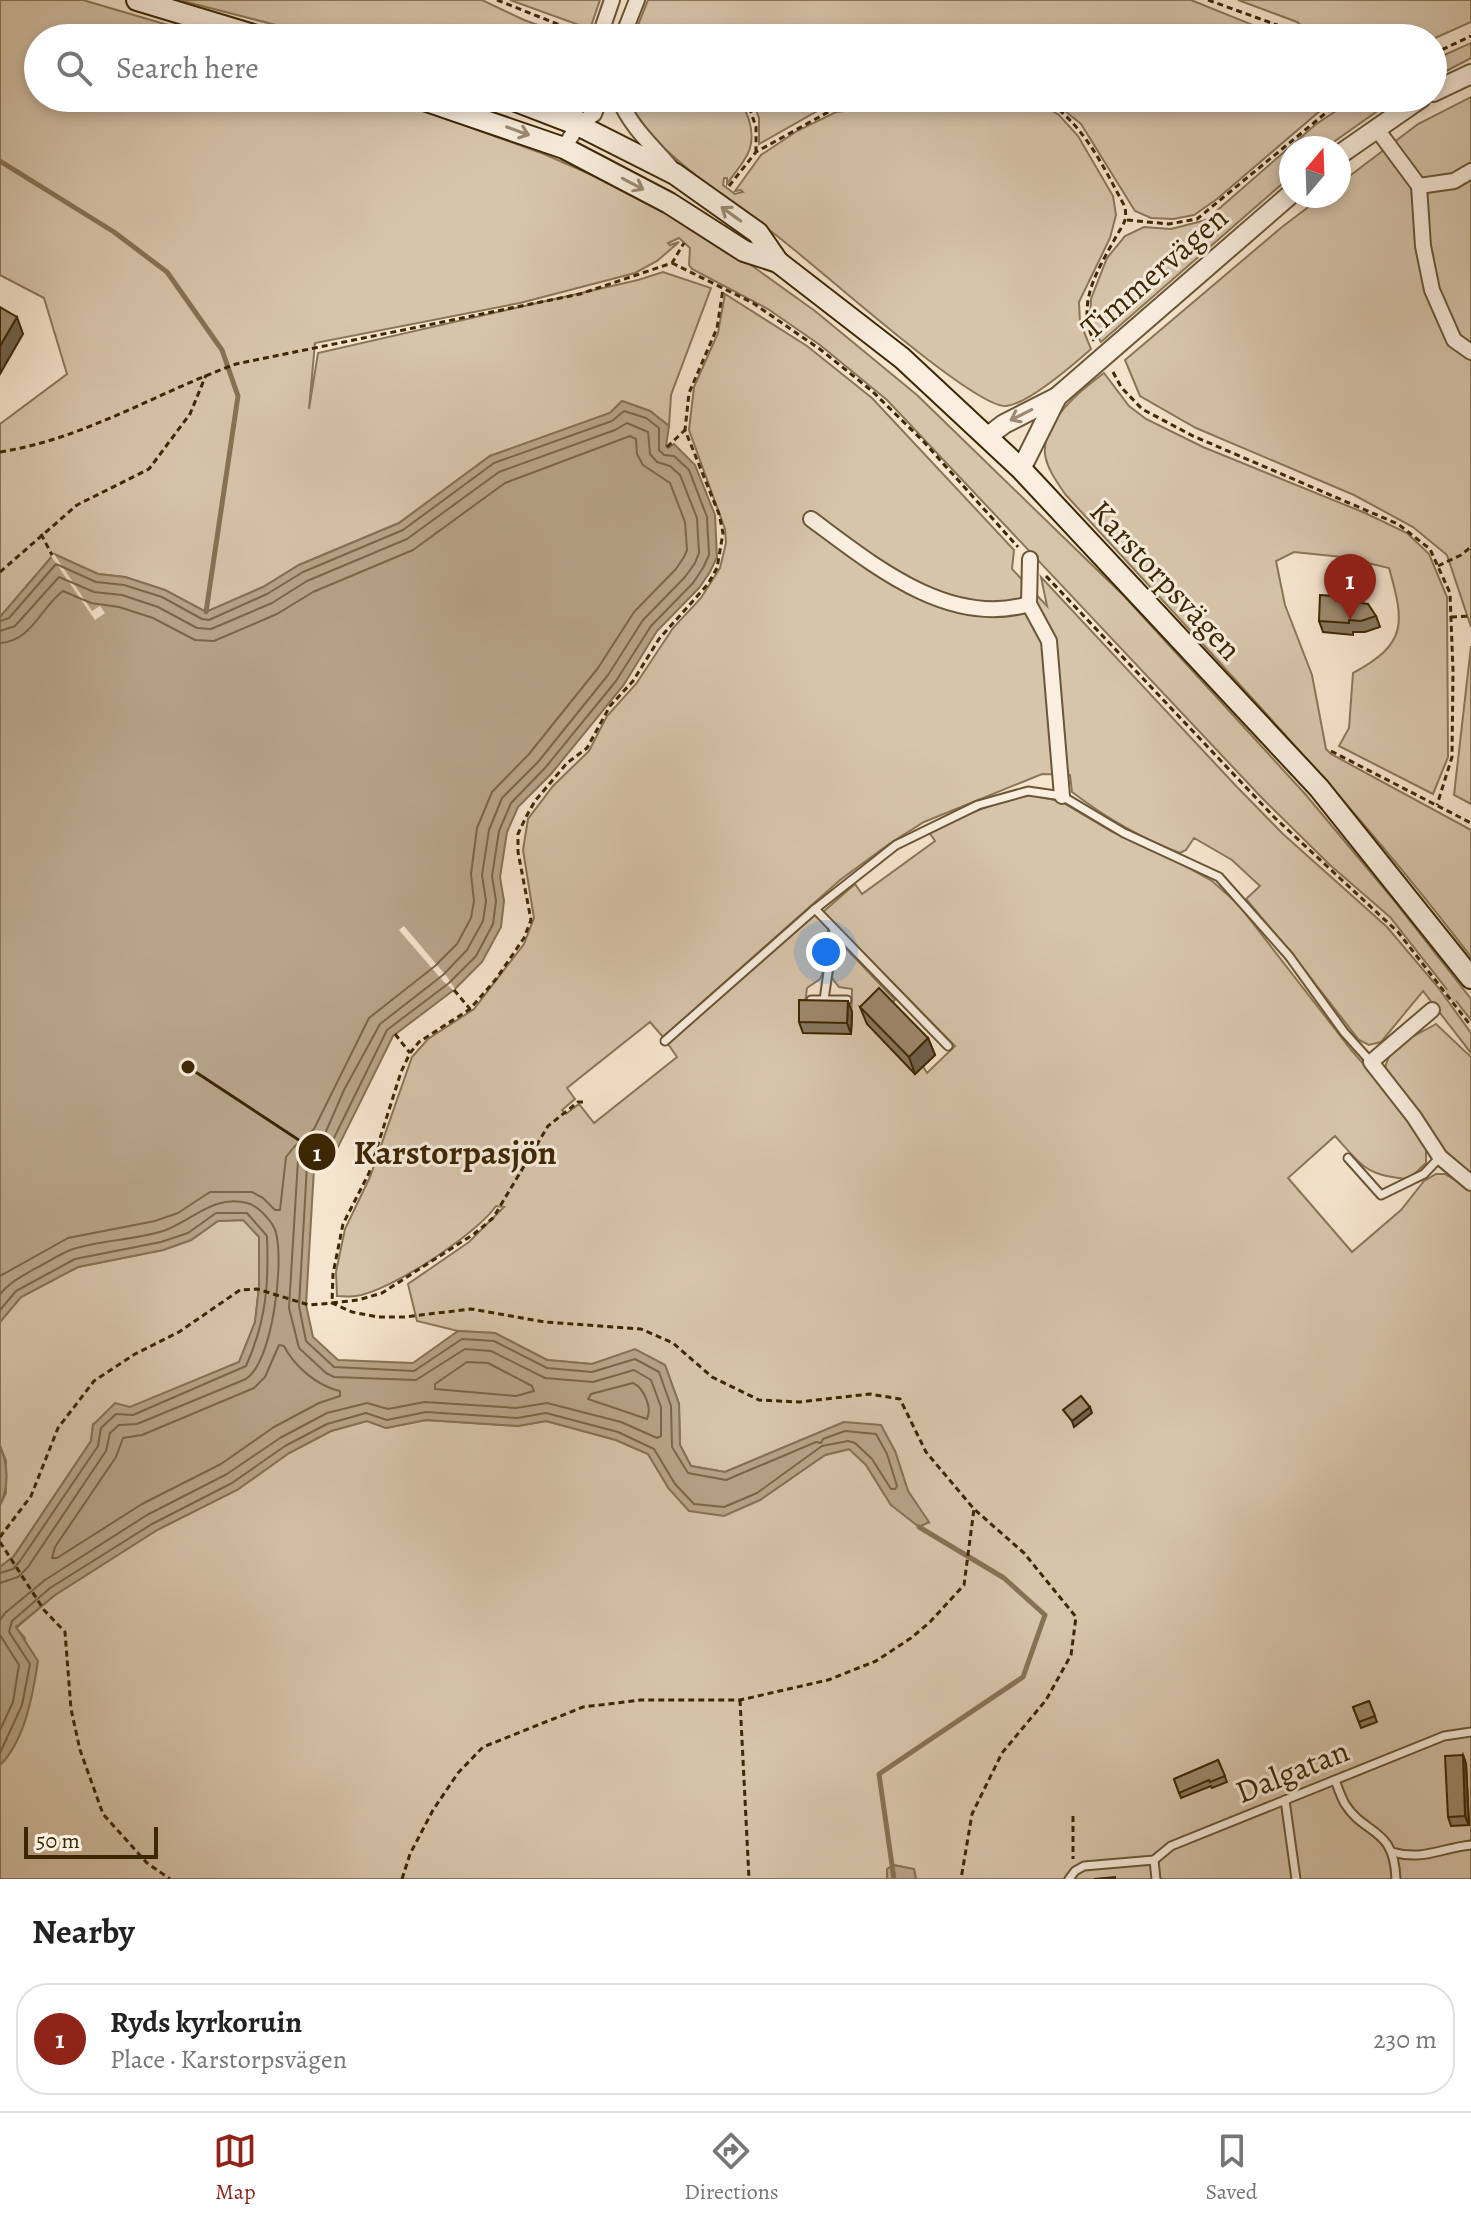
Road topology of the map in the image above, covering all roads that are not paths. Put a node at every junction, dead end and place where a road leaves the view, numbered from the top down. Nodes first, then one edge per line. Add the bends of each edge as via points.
1 (137, 0) edge
2 (612, 0) edge
3 (637, 0) edge
4 (217, 24) edge
5 (599, 24) edge
6 (628, 24) edge
7 (1471, 74) edge
8 (1447, 85) edge
9 (459, 112) edge
10 (544, 112) edge
11 (575, 112) edge
12 (595, 112) edge
13 (625, 112) edge
14 (1400, 112) edge
15 (578, 125) junction
16 (1376, 128) junction
17 (1351, 146) edge
18 (564, 148) junction
19 (1471, 171) edge
20 (675, 174) junction
21 (1419, 186) junction
22 (1279, 204) edge
23 (778, 262) junction
24 (1471, 352) edge
25 (1057, 397) junction
26 (987, 437) junction
27 (1021, 469) junction
28 (811, 519) dead end
29 (1030, 559) road end
30 (1029, 604) junction
31 (1062, 796) junction
32 (815, 909) junction
33 (834, 930) junction
34 (1471, 978) edge
35 (811, 1000) edge
36 (824, 1000) junction
37 (847, 1000) edge
38 (1432, 1010) tunnel mouth
39 (665, 1041) dead end
40 (948, 1046) dead end
41 (1371, 1062) junction
42 (1440, 1157) junction
43 (1348, 1158) dead end
44 (1471, 1183) edge
45 (1471, 1732) edge
46 (1335, 1780) junction
47 (1285, 1800) junction
48 (1471, 1845) edge
49 (1392, 1852) junction
50 (1154, 1860) junction
51 (1069, 1879) edge
52 (1156, 1879) edge
53 (1296, 1879) edge
54 (1396, 1879) edge

1 - 4 main road
2 - 5 street
3 - 6 street
7 - 8 street
9 -> 18 main road, Karstorpsvägen
10 - 15 main road, Karstorpsvägen
11 - 15 street
12 - 15 street
13 - 20 street
14 - 16 street
15 - 18 street
15 - 20 main road, Karstorpsvägen
16 - 17 street
16 - 21 street
18 -> 23 main road, Karstorpsvägen via 669,203 744,251
19 - 21 street via 1454,181
23 -> 20 main road, Karstorpsvägen via 758,233
21 - 24 street via 1432,290 1454,340
22 - 25 street, Timmervägen
23 - 26 main road, Karstorpsvägen via 902,358
25 -> 26 street, Timmervägen
25 - 27 street, Timmervägen
26 - 27 main road, Karstorpsvägen
27 - 34 main road, Karstorpsvägen via 1319,788
28 - 30 street via 923,594 1006,611
29 - 30 street
30 - 31 street via 1049,641
31 - 32 lane via 1028,791 953,815 896,845
31 - 41 lane via 1124,833 1219,877
32 - 33 lane
32 - 39 lane
33 - 36 lane
33 - 40 lane
35 - 36 lane
36 - 37 lane
38 - 41 street
41 - 42 street
42 - 43 lane via 1424,1174 1381,1195
42 - 44 street
45 - 46 lane, Dalgatan via 1444,1736
46 - 47 lane, Dalgatan
46 - 49 lane via 1346,1805
47 - 50 lane, Dalgatan via 1171,1846
47 - 53 lane
48 - 49 lane via 1423,1856
49 - 54 lane
50 - 51 lane via 1084,1866
50 - 52 lane

